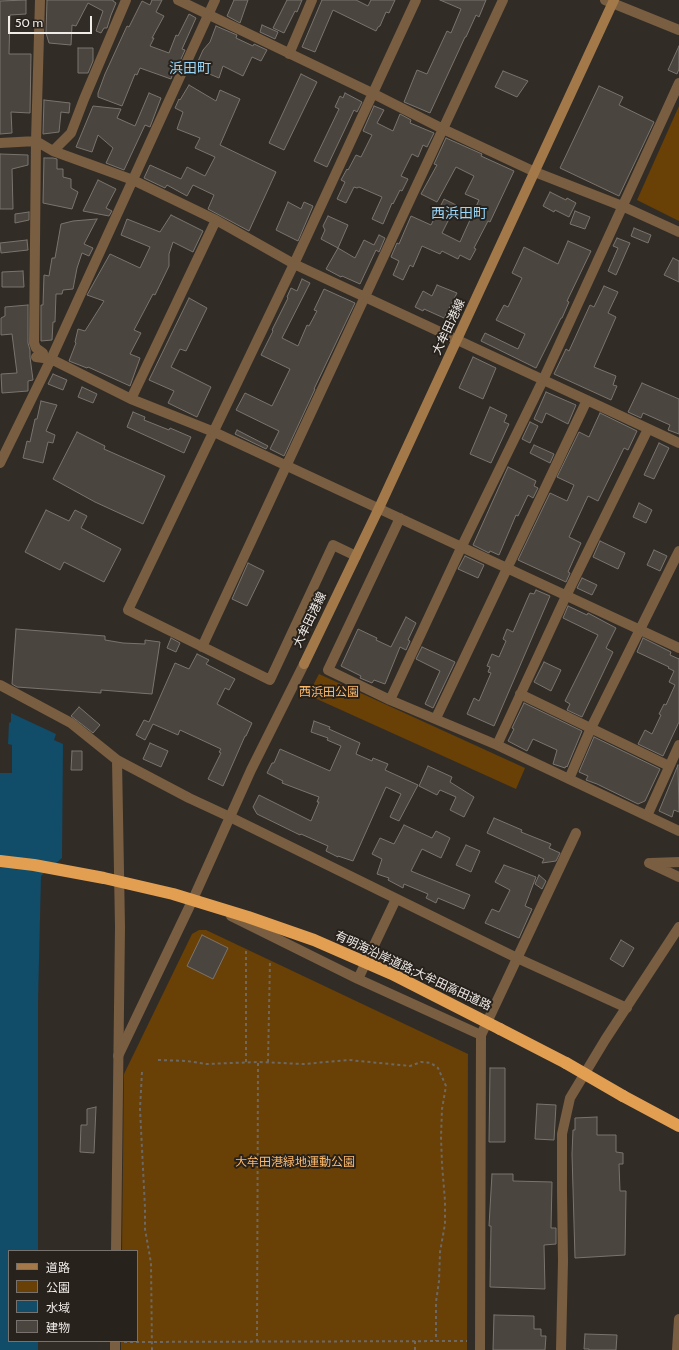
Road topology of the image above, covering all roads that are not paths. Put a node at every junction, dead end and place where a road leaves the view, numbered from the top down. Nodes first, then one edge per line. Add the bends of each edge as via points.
1 (40, 0) edge
2 (126, 0) edge
3 (178, 0) edge
4 (215, 0) edge
5 (312, 0) edge
6 (416, 0) edge
7 (503, 0) edge
8 (610, 1) edge
9 (209, 14) junction
10 (679, 30) edge
11 (289, 54) junction
12 (679, 83) edge
13 (372, 93) junction
14 (443, 129) junction
15 (36, 141) junction
16 (0, 143) edge
17 (53, 151) junction
18 (535, 172) junction
19 (133, 180) junction
20 (622, 206) junction
21 (216, 220) junction
22 (679, 232) edge
23 (294, 264) junction
24 (366, 297) junction
25 (457, 340) junction
26 (51, 359) junction
27 (543, 380) junction
28 (131, 399) junction
29 (587, 400) junction
30 (648, 428) junction
31 (214, 432) junction
32 (679, 443) edge
33 (0, 463) edge
34 (286, 466) junction
35 (378, 508) junction
36 (400, 518) junction
37 (461, 548) junction
38 (679, 551) edge
39 (356, 556) junction
40 (506, 568) junction
41 (566, 596) junction
42 (640, 629) junction
43 (202, 647) junction
44 (679, 648) edge
45 (304, 664) joint
46 (0, 685) edge
47 (520, 694) junction
48 (390, 700) junction
49 (436, 718) junction
50 (591, 728) junction
51 (497, 745) junction
52 (679, 745) edge
53 (117, 760) junction
54 (669, 766) junction
55 (569, 778) junction
56 (647, 816) junction
57 (230, 817) junction
58 (679, 831) edge
59 (576, 833) dead end
60 (0, 861) edge
61 (679, 862) edge
62 (679, 877) edge
63 (194, 898) junction
64 (396, 899) junction
65 (679, 927) edge
66 (517, 958) junction
67 (358, 978) junction
68 (627, 1008) junction
69 (481, 1035) junction
70 (118, 1056) junction
71 (679, 1126) edge
72 (116, 1250) edge
73 (679, 1319) edge
74 (480, 1350) edge
75 (561, 1350) edge
76 (677, 1350) edge

1 - 15 street
2 - 17 street via 71,133
3 - 9 street
4 - 9 street
5 - 11 street
6 - 13 street
7 - 14 street
8 - 10 street
8 - 18 main road, 大牟田港線
9 - 11 street
9 - 19 street
11 - 13 street
12 - 20 street
13 - 14 street
13 - 23 street
14 - 18 street
14 - 24 street
15 - 16 street
15 - 17 street
15 - 26 street via 34,343 43,353 36,357
17 - 19 street
18 - 20 street
18 - 25 main road, 大牟田港線
19 - 21 street
19 - 26 street
20 - 22 street
20 - 27 street
21 - 23 street
21 - 28 street
23 - 24 street
23 - 31 street
24 - 25 street
24 - 34 street
25 - 27 street
25 - 35 main road, 大牟田港線
26 - 28 street
26 - 33 street
27 - 29 street
27 - 37 street
28 - 31 street
29 - 30 street
29 - 40 street
30 - 32 street
30 - 41 street
31 - 34 street
31 - 43 street via 128,610
34 - 35 street
34 - 43 street
35 - 36 street
35 - 39 main road, 大牟田港線
36 - 37 street
36 - 48 street via 328,670
37 - 40 street
37 - 48 street
38 - 42 street
39 - 43 street via 333,545 270,680
39 - 45 main road, 大牟田港線
40 - 41 street
40 - 49 street
41 - 42 street
41 - 47 street
42 - 44 street
42 - 50 street
45 - 57 street
46 - 53 street via 71,723
47 - 50 street
47 - 51 street
48 - 49 street
49 - 51 street
50 - 54 street
50 - 55 street
51 - 55 street
52 - 54 street
53 - 57 street
53 - 70 street via 120,927
54 - 56 street
55 - 56 street
56 - 58 street
57 - 63 street
57 - 64 street
59 - 66 street
60 - 71 highway, 有明海沿岸道路;大牟田高田道路, bridge via 104,878 173,894 314,940 392,974 500,1029
61 - 62 street via 648,863
63 - 67 street
63 - 70 street
64 - 66 street
64 - 67 street
65 - 68 street
66 - 68 street
66 - 69 street
67 - 69 street
68 - 75 street via 570,1098 562,1134
69 - 74 street
70 - 72 street
73 - 76 street

